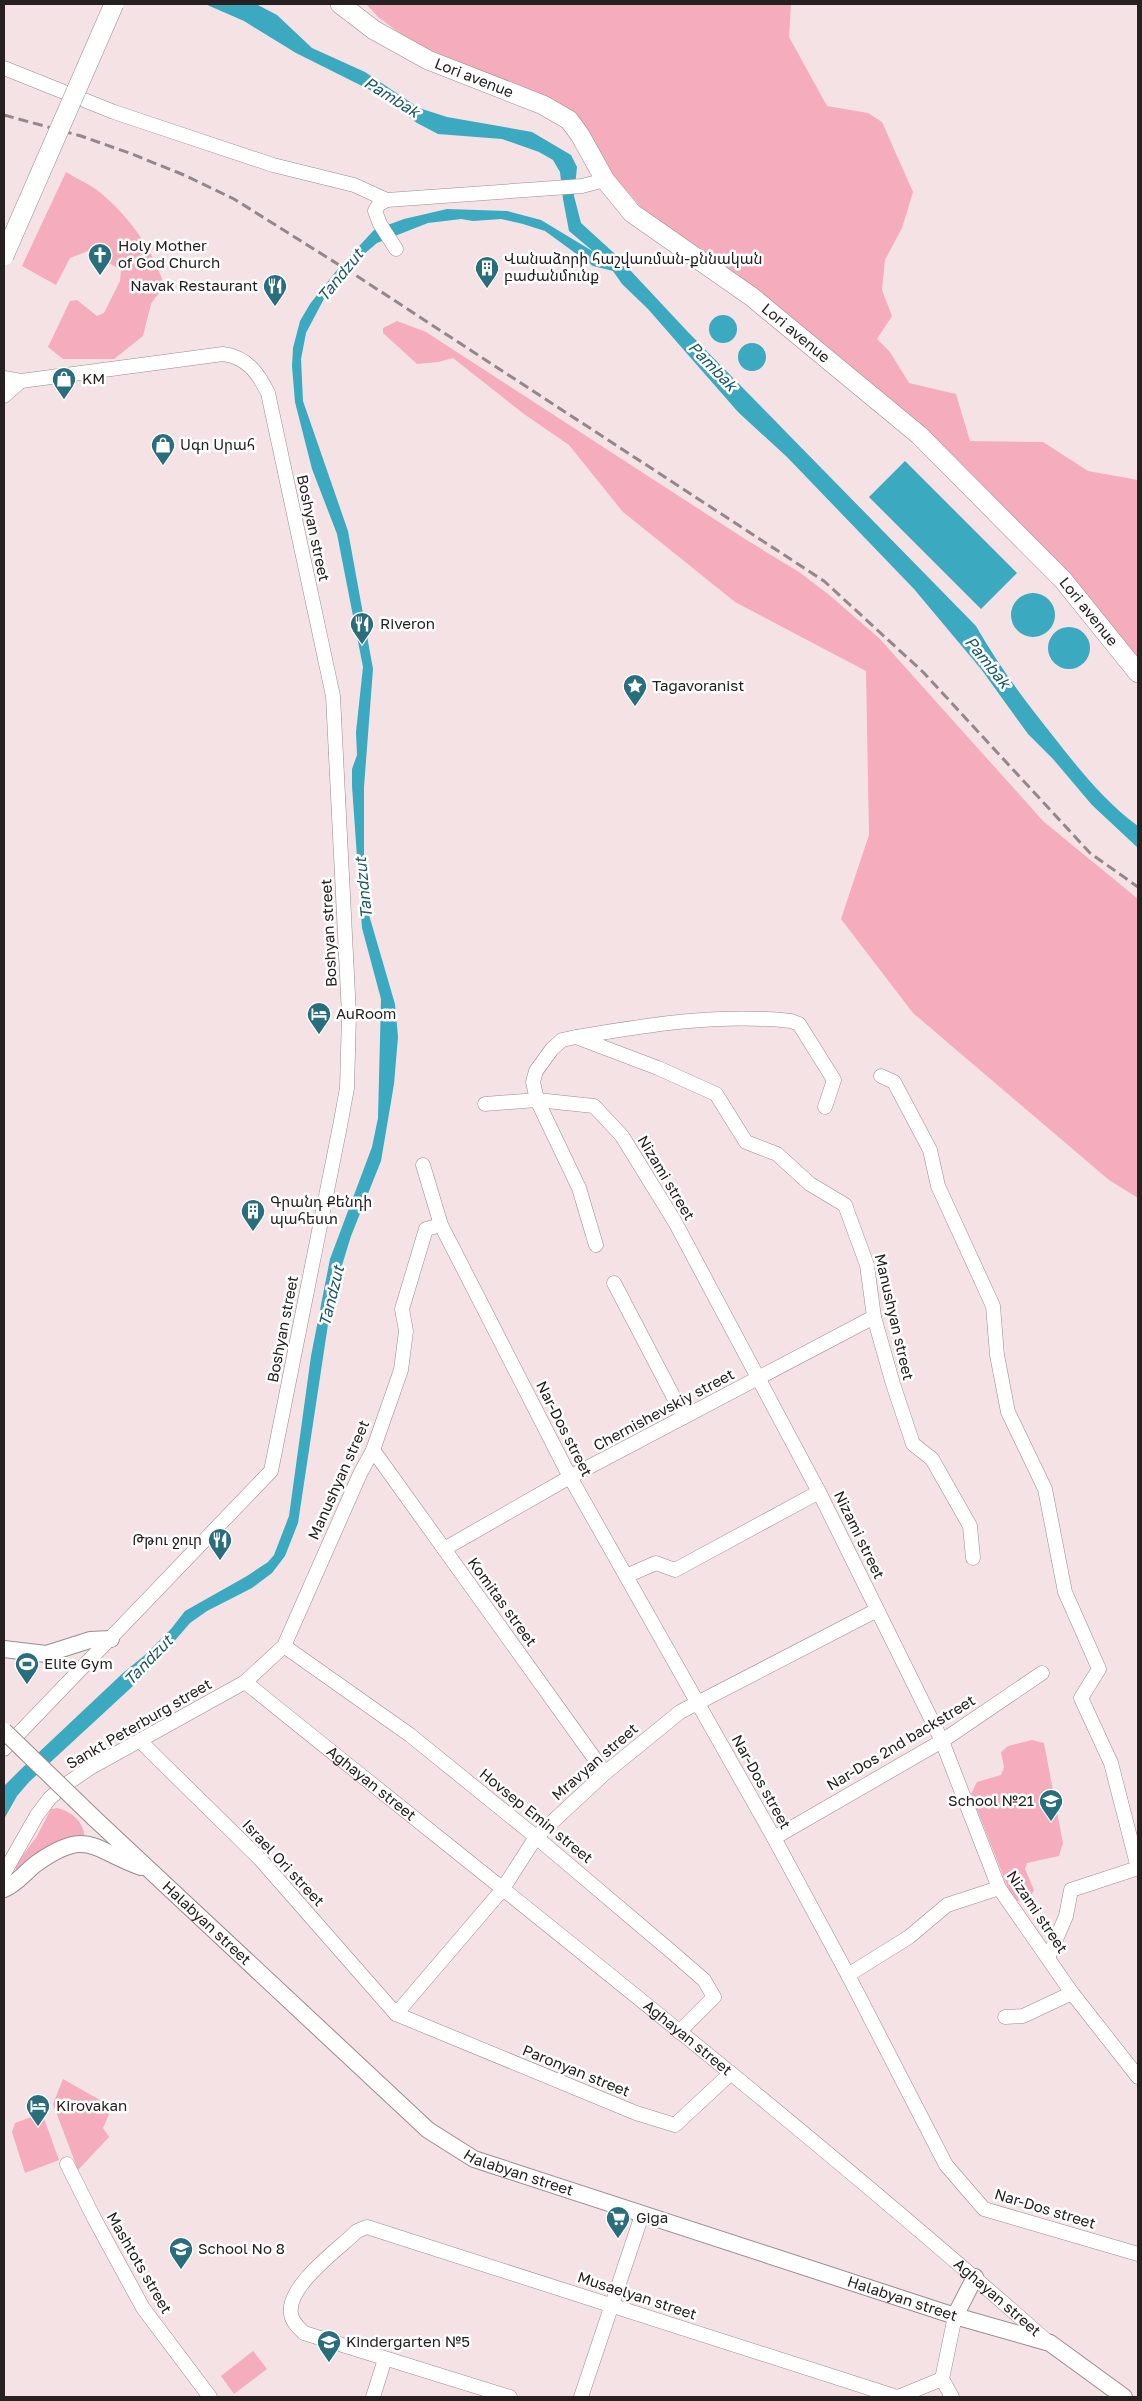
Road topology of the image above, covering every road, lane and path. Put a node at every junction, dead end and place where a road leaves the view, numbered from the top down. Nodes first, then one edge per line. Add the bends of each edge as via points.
1 (114, 4) edge
2 (340, 4) edge
3 (4, 68) edge
4 (605, 180) junction
5 (387, 200) junction
6 (396, 248) dead end
7 (4, 256) edge
8 (4, 378) edge
9 (21, 381) junction
10 (4, 396) edge
11 (1138, 673) edge
12 (576, 1037) junction
13 (881, 1076) dead end
14 (537, 1100) junction
15 (485, 1104) dead end
16 (825, 1107) dead end
17 (423, 1165) dead end
18 (441, 1225) junction
19 (596, 1245) dead end
20 (614, 1283) dead end
21 (874, 1317) junction
22 (757, 1378) junction
23 (684, 1417) junction
24 (373, 1450) junction
25 (570, 1478) junction
26 (820, 1492) junction
27 (444, 1549) junction
28 (973, 1558) dead end
29 (626, 1576) junction
30 (877, 1610) junction
31 (111, 1639) junction
32 (284, 1646) junction
33 (4, 1649) edge
34 (1042, 1673) dead end
35 (246, 1682) junction
36 (698, 1703) junction
37 (4, 1731) edge
38 (140, 1741) junction
39 (942, 1741) junction
40 (4, 1750) edge
41 (605, 1773) junction
42 (536, 1836) junction
43 (774, 1838) junction
44 (150, 1870) junction
45 (4, 1873) edge
46 (999, 1888) junction
47 (4, 1889) edge
48 (502, 1890) junction
49 (1048, 1958) junction
50 (848, 1975) junction
51 (1072, 1993) junction
52 (396, 2014) junction
53 (1005, 2017) dead end
54 (679, 2032) junction
55 (731, 2073) junction
56 (1138, 2077) edge
57 (67, 2164) dead end
58 (642, 2215) junction
59 (1138, 2254) edge
60 (975, 2277) junction
61 (612, 2305) junction
62 (956, 2316) junction
63 (1050, 2343) junction
64 (385, 2359) junction
65 (942, 2379) junction
66 (210, 2397) edge
67 (373, 2397) edge
68 (510, 2397) edge
69 (581, 2397) edge
70 (897, 2397) edge
71 (952, 2397) edge
72 (1124, 2397) edge

1 - 7 highway, bridge
2 - 4 highway, Lori avenue via 374,30 428,60 543,105 569,120
3 - 5 street via 114,112 273,165 354,185
4 - 5 street via 582,186
4 - 11 highway, Lori avenue via 632,213 752,297 919,435 1063,580
5 - 6 street via 378,204 375,211
8 - 9 street, Boshyan street
9 - 10 street
9 - 31 street, Boshyan street via 223,354 234,355 255,370 268,393 333,696 347,949 347,1088 271,1471
12 - 14 street via 562,1040 542,1060 533,1082
12 - 16 street via 714,1019 791,1021 799,1024 834,1080
12 - 21 street, Manushyan street via 716,1094 746,1142 777,1154 810,1184 845,1205 867,1265
13 - 49 street via 894,1082 930,1150 938,1186 993,1306 997,1355 1008,1412 1045,1489 1065,1592 1099,1669 1081,1698 1111,1764 1138,1868 1071,1890 1066,1916
14 - 15 street, Nizami street
14 - 19 street via 579,1188
14 - 22 street, Nizami street via 594,1106 622,1136 675,1222
17 - 18 street
18 - 24 street, Manushyan street via 426,1229 402,1309 406,1331 401,1370
18 - 25 street, Nar-Dos street
20 - 23 street
21 - 22 street, Chernishevskiy street
21 - 28 street, Manushyan street via 913,1444 932,1460 970,1526
22 - 23 street, Chernishevskiy street
22 - 26 street, Nizami street
23 - 25 street, Chernishevskiy street
24 - 27 street, Komitas street
24 - 32 street, Manushyan street
25 - 27 street, Chernishevskiy street
25 - 29 street, Nar-Dos street
26 - 29 street via 675,1570 656,1563
26 - 30 street, Nizami street
27 - 41 street, Komitas street
29 - 36 street, Nar-Dos street
30 - 36 street, Mravyan street
30 - 39 street, Nizami street
31 - 33 main road via 90,1640 46,1654
31 - 40 street, Boshyan street
32 - 35 street, Manushyan street
32 - 42 street, Hovsep Emin street via 410,1735
34 - 39 street, Nar-Dos 2nd backstreet
35 - 38 street, Sankt Peterburg street
35 - 48 street, Aghayan street
36 - 41 street, Mravyan street via 680,1712
36 - 43 street, Nar-Dos street
37 - 44 main road, Halabyan street, bridge
38 - 45 street, Sankt Peterburg street via 90,1768 50,1798 25,1832
38 - 52 street, Israel Ori street via 260,1859
39 - 43 street, Nar-Dos 2nd backstreet
39 - 46 street, Nizami street
41 - 42 street, Mravyan street
42 - 48 street, Mravyan street
42 - 54 street, Hovsep Emin street via 711,1988 714,1996
43 - 50 street, Nar-Dos street
44 - 47 main road via 94,1845 77,1844 51,1854
44 - 58 main road, Halabyan street via 428,2130 474,2159
46 - 49 street, Nizami street
46 - 50 street via 947,1905 909,1937
48 - 52 street, Mravyan street
48 - 54 street, Aghayan street
49 - 51 street, Nizami street
50 - 59 street, Nar-Dos street via 946,2165 984,2208
51 - 53 street via 1024,2016
51 - 56 street, Nizami street
52 - 55 street, Paronyan street via 636,2113 675,2125
54 - 55 street, Aghayan street
55 - 60 street, Aghayan street
57 - 66 street, Mashtots street via 143,2308
58 - 61 street
58 - 62 main road, Halabyan street
60 - 62 main road
60 - 63 street, Aghayan street
61 - 64 street, Musaelyan street via 367,2227 357,2231 300,2284 291,2314 304,2333
61 - 69 street
61 - 70 street, Musaelyan street
62 - 63 main road, Halabyan street
62 - 65 street
63 - 72 main road, Aghayan street
64 - 67 street
64 - 68 street
65 - 70 street, Musaelyan street
65 - 71 street

